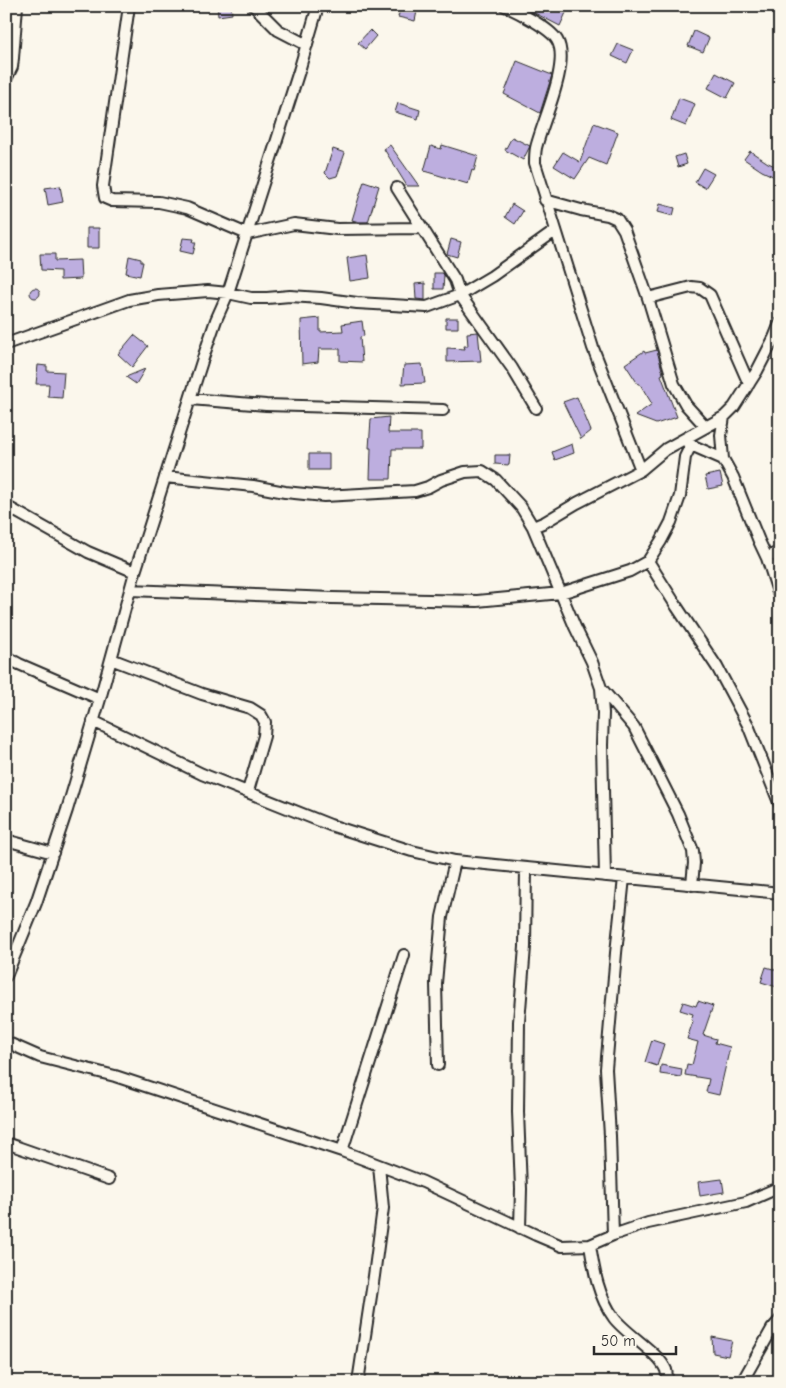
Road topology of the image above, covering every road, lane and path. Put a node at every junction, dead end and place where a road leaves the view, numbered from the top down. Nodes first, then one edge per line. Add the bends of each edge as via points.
1 (17, 6) edge
2 (129, 6) edge
3 (254, 6) edge
4 (318, 6) edge
5 (505, 6) edge
6 (307, 45) junction
7 (6, 79) edge
8 (397, 188) dead end
9 (546, 200) junction
10 (422, 228) junction
11 (555, 231) junction
12 (247, 234) junction
13 (228, 293) junction
14 (460, 295) junction
15 (648, 298) junction
16 (780, 323) edge
17 (6, 344) edge
18 (749, 384) junction
19 (190, 399) junction
20 (536, 408) dead end
21 (443, 410) dead end
22 (724, 418) junction
23 (706, 427) junction
24 (687, 442) junction
25 (723, 459) junction
26 (641, 470) junction
27 (165, 477) junction
28 (6, 506) edge
29 (533, 527) junction
30 (780, 551) edge
31 (767, 558) junction
32 (648, 561) junction
33 (135, 572) junction
34 (130, 590) junction
35 (562, 593) junction
36 (780, 598) edge
37 (6, 657) edge
38 (111, 659) junction
39 (601, 688) junction
40 (100, 699) junction
41 (93, 721) junction
42 (248, 791) junction
43 (780, 805) edge
44 (6, 840) edge
45 (53, 854) junction
46 (455, 861) junction
47 (526, 868) junction
48 (605, 876) junction
49 (624, 878) junction
50 (692, 885) junction
51 (780, 894) edge
52 (404, 955) dead end
53 (6, 976) edge
54 (6, 1042) edge
55 (438, 1065) dead end
56 (6, 1143) edge
57 (342, 1151) junction
58 (379, 1166) junction
59 (109, 1179) dead end
60 (780, 1188) edge
61 (520, 1228) junction
62 (613, 1235) junction
63 (590, 1245) junction
64 (780, 1320) edge
65 (358, 1382) edge
66 (667, 1382) edge
67 (742, 1382) edge

1 - 7 street via 12,67
2 - 12 street via 103,186 105,198 159,202 187,208
3 - 6 street via 278,30
4 - 6 street
5 - 9 street via 546,29 556,38 560,49 551,105 535,150 535,164
6 - 12 street
8 - 10 street
9 - 11 street
9 - 15 street via 617,219
10 - 12 street via 337,229 294,224
10 - 14 street via 455,280
11 - 14 street
11 - 26 street via 593,348
12 - 13 street
13 - 14 street via 251,298 290,296 427,307
13 - 17 street via 158,295 129,300
13 - 19 street
14 - 20 street
15 - 18 street via 690,287 700,288 710,295
15 - 23 street via 674,384 686,405
16 - 18 street
18 - 22 street
19 - 21 street via 266,405
19 - 27 street
22 - 23 street
22 - 25 street via 721,435
23 - 24 street
24 - 25 street
24 - 26 street via 666,450
24 - 32 street via 680,496 661,541
25 - 31 street
26 - 29 street
27 - 29 street via 324,496 415,491 465,472 482,471 509,493
27 - 33 street
28 - 33 street via 88,552
29 - 35 street
30 - 31 street
31 - 36 street
32 - 35 street via 630,571
32 - 43 street via 717,667 748,726
33 - 34 street
34 - 35 street via 477,601
34 - 38 street
35 - 39 street
37 - 40 street
38 - 40 street
38 - 42 street via 261,714 265,722 264,736
39 - 48 street
39 - 50 street via 634,727 678,814 693,851
40 - 41 street
41 - 42 street via 202,774
41 - 45 street
42 - 46 street via 330,825
44 - 45 street
45 - 53 street
46 - 47 street
46 - 55 street via 442,917 436,983
47 - 48 street
47 - 61 street via 525,947 519,1022
48 - 49 street
49 - 50 street
49 - 62 street via 606,1069
50 - 51 street
52 - 57 street
54 - 57 street via 40,1057 115,1076
56 - 59 street
57 - 58 street
58 - 61 street via 423,1182
58 - 65 street via 383,1208
60 - 62 street via 746,1202 648,1223
61 - 63 street via 562,1246
62 - 63 street
63 - 66 street via 604,1302 616,1320 662,1362
64 - 67 street

